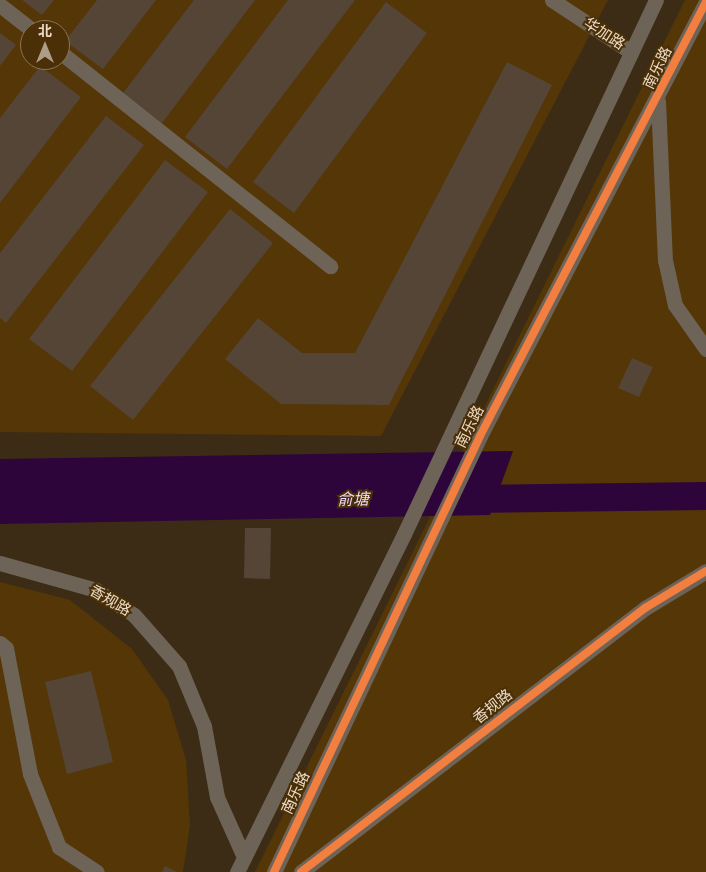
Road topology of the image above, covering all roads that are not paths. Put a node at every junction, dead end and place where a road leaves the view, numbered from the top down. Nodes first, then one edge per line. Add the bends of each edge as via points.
1 (552, 0) edge
2 (656, 0) edge
3 (706, 2) edge
4 (0, 5) edge
5 (20, 21) edge
6 (631, 52) junction
7 (70, 60) edge
8 (658, 99) junction
9 (330, 266) dead end
10 (706, 349) edge
11 (0, 563) edge
12 (706, 571) edge
13 (0, 643) edge
14 (244, 857) junction
15 (97, 872) edge
16 (237, 872) edge
17 (274, 872) edge
18 (301, 872) edge

1 - 6 street, 华加路
2 - 6 street, 南乐路
3 - 8 street, 南乐路
4 - 5 street
6 - 14 street, 南乐路 via 404,534
7 - 9 street
8 - 10 street via 665,260 674,305
8 - 17 street, 南乐路 via 480,436
11 - 14 street, 香规路 via 96,590 134,615 179,666 204,726 217,797
12 - 18 street, 香规路 via 645,608
13 - 15 street via 6,648 30,774 59,846
14 - 16 street, 南乐路

